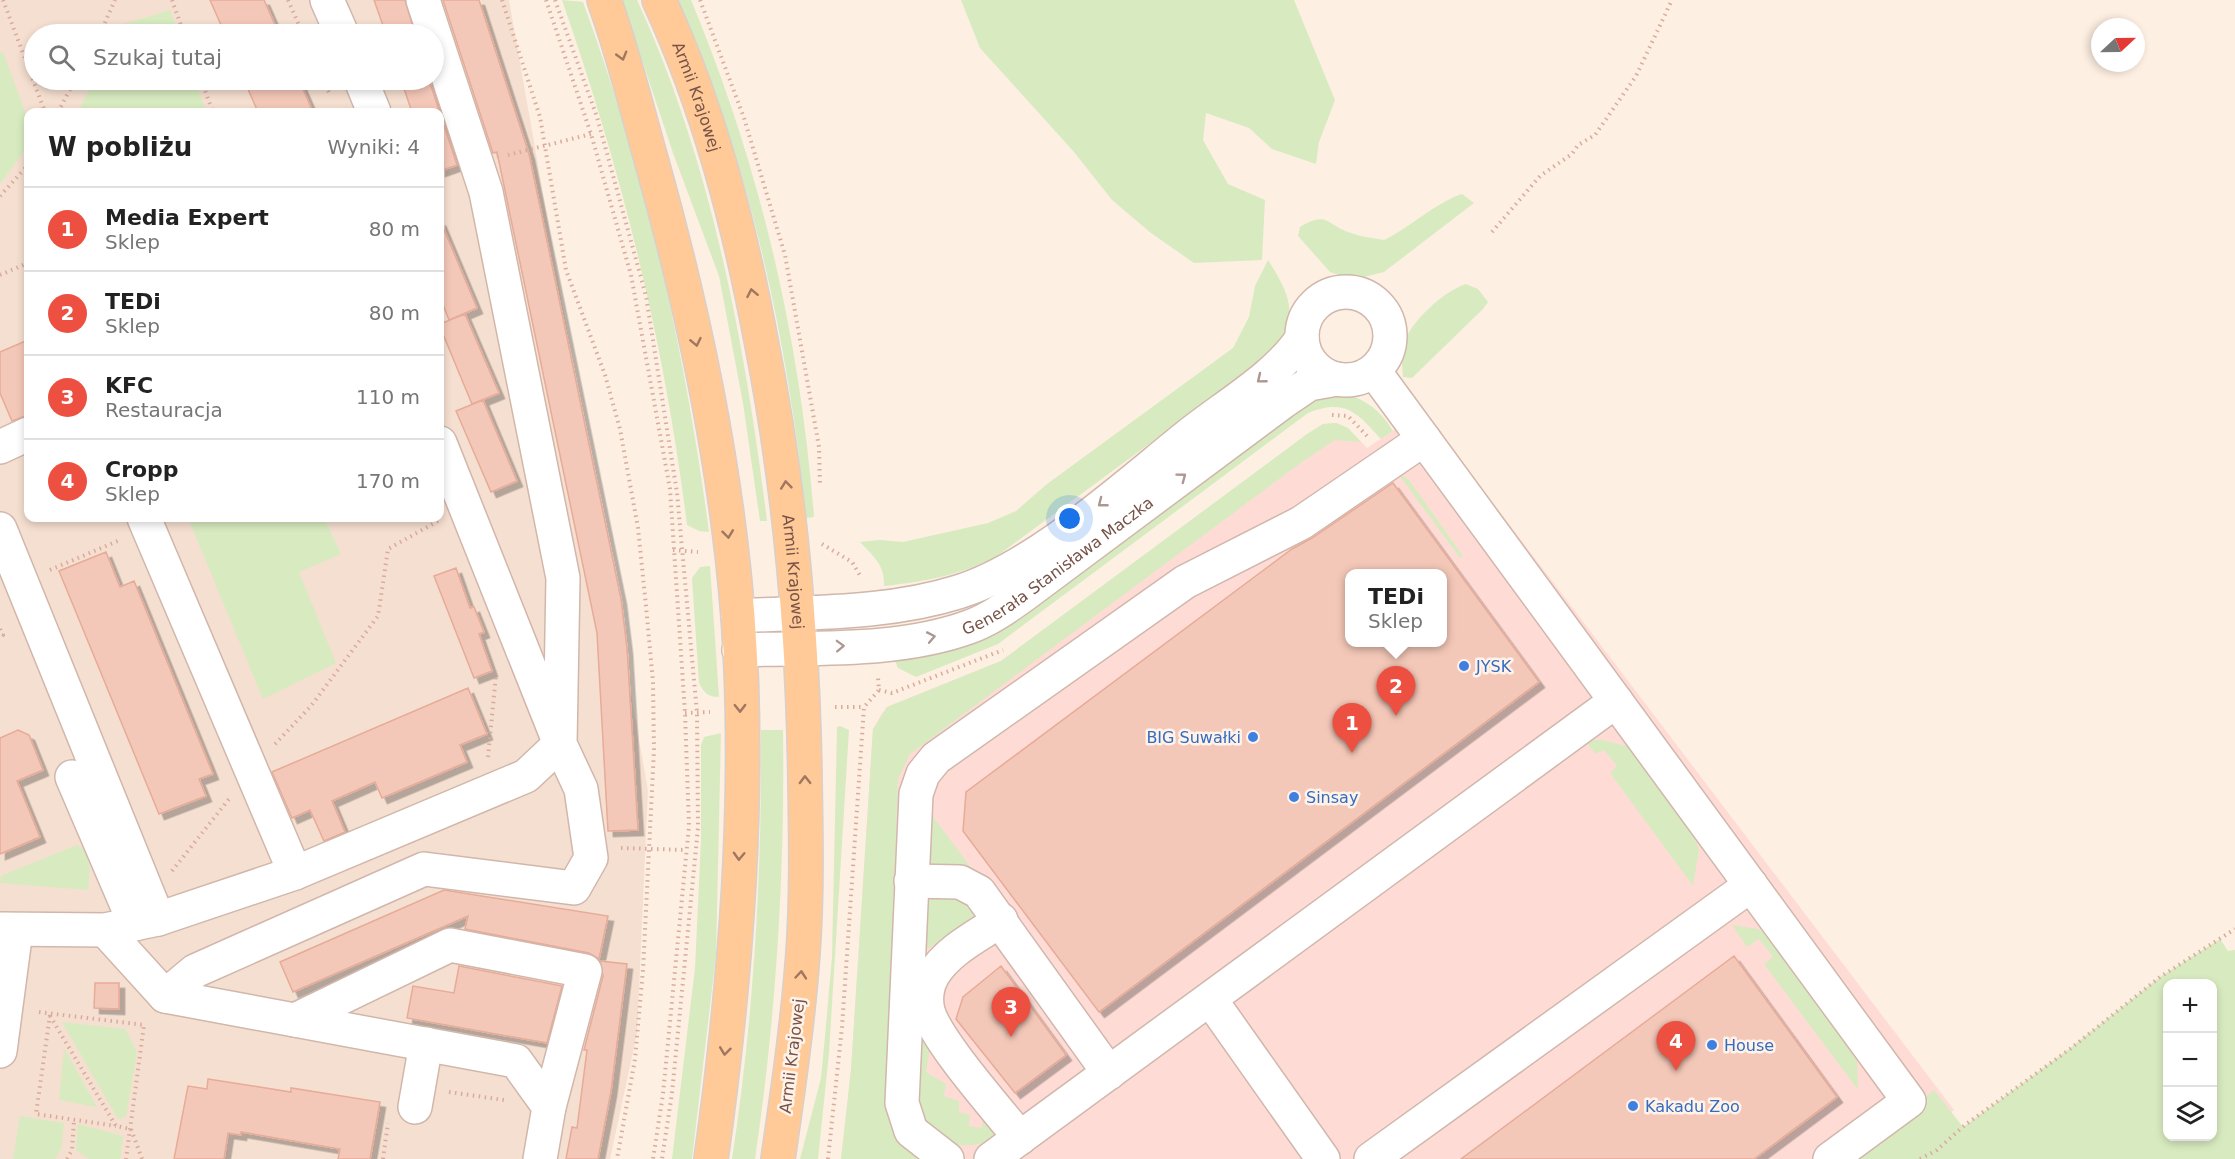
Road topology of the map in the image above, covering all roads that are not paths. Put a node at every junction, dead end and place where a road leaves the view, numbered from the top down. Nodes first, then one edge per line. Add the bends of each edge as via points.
1 (327, 0) edge
2 (423, 0) edge
3 (604, 0) edge
4 (660, 0) edge
5 (338, 24) edge
6 (431, 24) edge
7 (444, 64) edge
8 (365, 90) edge
9 (372, 108) edge
10 (1302, 338) junction
11 (1374, 371) junction
12 (1337, 379) junction
13 (24, 436) edge
14 (1424, 439) junction
15 (0, 447) edge
16 (444, 452) edge
17 (146, 523) edge
18 (0, 529) edge
19 (798, 613) junction
20 (738, 616) junction
21 (800, 648) junction
22 (739, 650) junction
23 (1616, 700) junction
24 (560, 744) junction
25 (72, 777) dead end
26 (295, 873) junction
27 (911, 880) junction
28 (1751, 885) junction
29 (136, 916) junction
30 (1001, 921) junction
31 (8, 930) edge
32 (165, 996) junction
33 (1210, 999) junction
34 (295, 1020) junction
35 (426, 1044) junction
36 (0, 1051) edge
37 (1109, 1073) junction
38 (415, 1107) dead end
39 (549, 1107) junction
40 (1020, 1138) junction
41 (540, 1159) edge
42 (711, 1159) edge
43 (778, 1159) edge
44 (947, 1159) edge
45 (991, 1159) edge
46 (1323, 1159) edge
47 (1371, 1159) edge
48 (1830, 1159) edge

1 - 5 street
2 - 6 street
3 -> 20 main road via 680,264 715,433
19 -> 4 main road, Armii Krajowej via 785,474 744,251 702,108
7 - 24 street via 486,192 563,578
8 - 9 street
10 - 11 street via 1303,324 1319,300 1345,291 1365,296 1382,309 1391,334 1389,348
10 - 12 street via 1312,365
10 -> 19 street, Generała Stanisława Maczka via 1293,352 1257,382 1066,532 1000,574 959,591 896,605
11 - 12 street via 1363,377
11 - 14 street
21 -> 12 street, Generała Stanisława Maczka via 873,645 944,635 987,619 1284,401 1309,384
13 - 15 street
14 - 23 street
14 - 27 street via 1301,523 1185,582 936,758 923,774 916,794
16 - 24 street
17 - 26 street via 243,781
18 - 29 street
19 - 20 street, Generała Stanisława Maczka
19 - 21 main road, Armii Krajowej
20 - 22 main road
21 - 22 street, Generała Stanisława Maczka
43 -> 21 main road, Armii Krajowej via 794,1054 803,951 806,863
22 -> 42 main road via 741,798 734,980
23 - 28 street
23 - 33 street
24 - 26 street via 526,776
24 - 32 street via 581,789 591,858 574,888 424,869 195,971
25 - 29 street
26 - 29 street
27 - 30 street via 972,886
27 - 44 street via 902,1103 911,1131
28 - 47 street
28 - 48 street via 1909,1101
29 - 31 street
29 - 32 street
30 - 37 street
30 - 40 street via 946,958 932,976 926,994 929,1012 945,1041
31 - 36 street via 7,1003
32 - 34 street
33 - 37 street
33 - 46 street
34 - 35 street
34 - 39 street via 450,945 585,971
35 - 38 street
35 - 39 street via 516,1061
37 - 40 street
39 - 41 street
40 - 45 street

